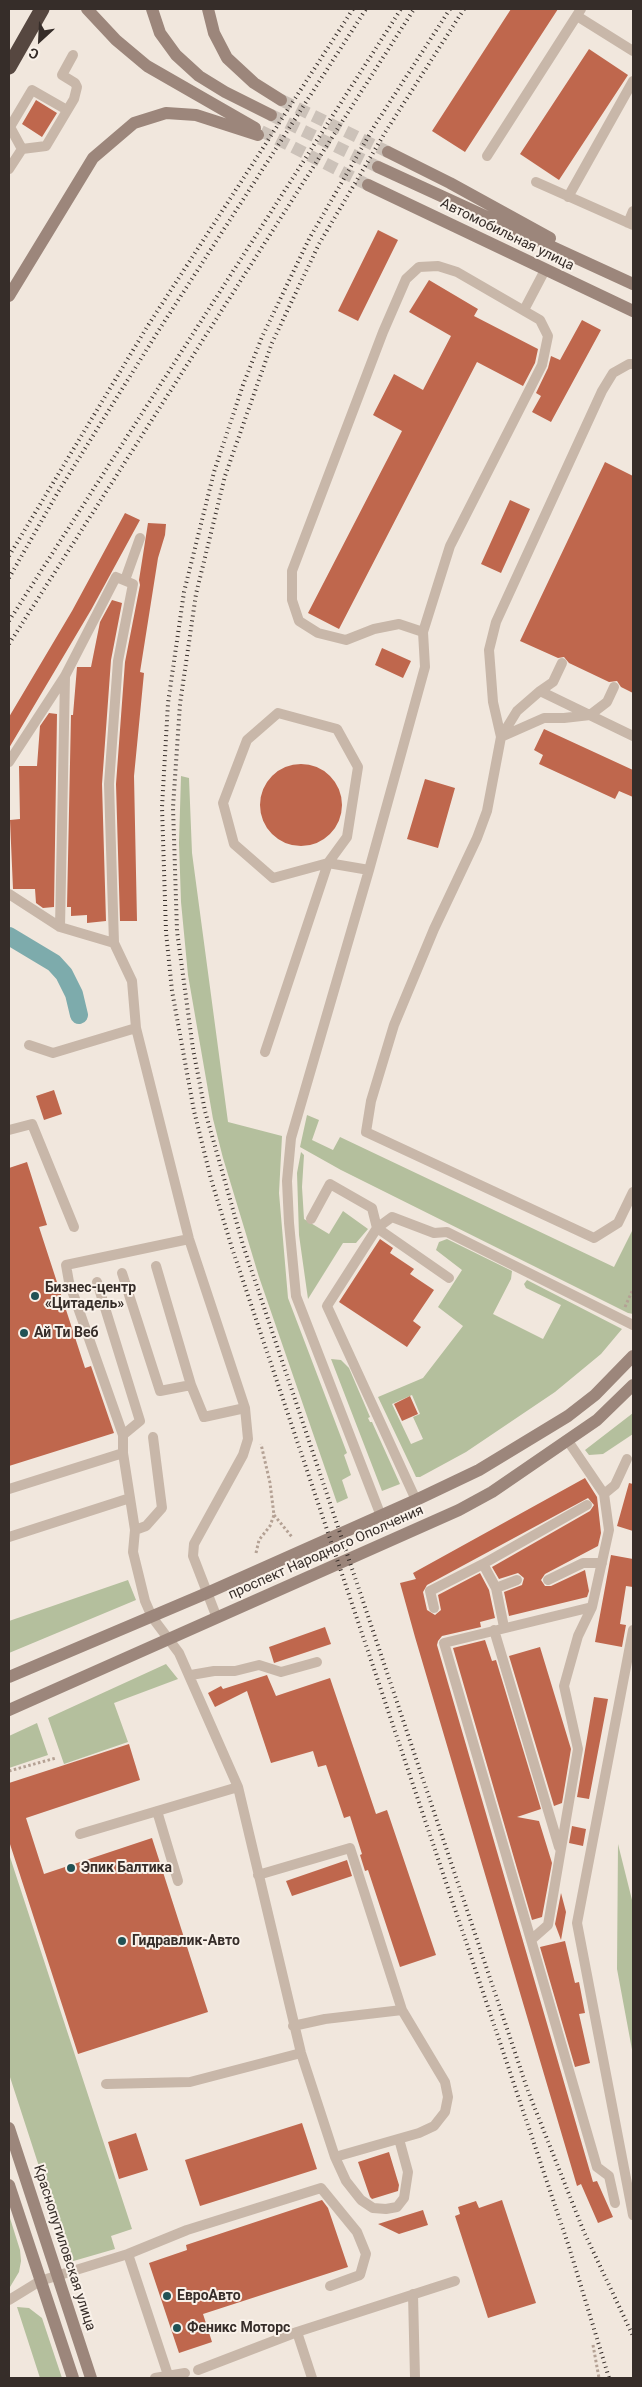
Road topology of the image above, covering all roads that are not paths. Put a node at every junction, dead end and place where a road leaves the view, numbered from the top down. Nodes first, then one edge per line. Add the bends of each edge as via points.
1 (42, 9) edge
2 (88, 9) edge
3 (152, 9) edge
4 (208, 9) edge
5 (579, 12) edge
6 (633, 51) edge
7 (73, 56) dead end
8 (9, 67) edge
9 (633, 81) edge
10 (281, 100) tunnel mouth
11 (67, 110) junction
12 (271, 115) tunnel mouth
13 (22, 149) junction
14 (388, 152) tunnel mouth
15 (487, 156) dead end
16 (378, 167) tunnel mouth
17 (9, 169) edge
18 (536, 182) dead end
19 (368, 185) tunnel mouth
20 (568, 197) junction
21 (633, 211) edge
22 (631, 224) edge
23 (545, 270) junction
24 (630, 282) edge
25 (9, 296) edge
26 (524, 310) junction
27 (633, 311) edge
28 (633, 364) edge
29 (140, 538) dead end
30 (124, 580) junction
31 (423, 632) junction
32 (562, 663) dead end
33 (65, 676) junction
34 (614, 687) dead end
35 (540, 692) junction
36 (590, 715) junction
37 (633, 736) edge
38 (501, 737) junction
39 (9, 762) edge
40 (328, 863) junction
41 (369, 870) junction
42 (9, 894) edge
43 (60, 928) junction
44 (114, 943) junction
45 (136, 1028) junction
46 (29, 1044) dead end
47 (265, 1052) dead end
48 (9, 1130) edge
49 (633, 1192) edge
50 (311, 1219) dead end
51 (74, 1227) dead end
52 (378, 1228) junction
53 (189, 1239) junction
54 (156, 1266) dead end
55 (122, 1273) dead end
56 (450, 1278) dead end
57 (97, 1282) dead end
58 (633, 1325) edge
59 (633, 1356) edge
60 (191, 1385) junction
61 (633, 1385) edge
62 (244, 1408) junction
63 (123, 1434) junction
64 (152, 1437) dead end
65 (568, 1441) junction
66 (123, 1452) junction
67 (627, 1459) dead end
68 (9, 1489) edge
69 (604, 1494) junction
70 (130, 1498) junction
71 (416, 1500) junction
72 (587, 1505) dead end
73 (381, 1516) junction
74 (135, 1530) junction
75 (9, 1537) edge
76 (602, 1563) junction
77 (484, 1564) junction
78 (517, 1580) dead end
79 (548, 1580) dead end
80 (496, 1588) junction
81 (206, 1593) junction
82 (592, 1607) junction
83 (434, 1608) dead end
84 (152, 1617) junction
85 (217, 1618) junction
86 (504, 1627) junction
87 (494, 1630) junction
88 (633, 1630) edge
89 (169, 1639) junction
90 (317, 1662) dead end
91 (190, 1675) junction
92 (9, 1677) edge
93 (9, 1710) edge
94 (238, 1786) junction
95 (157, 1811) junction
96 (80, 1834) dead end
97 (560, 1849) junction
98 (258, 1875) junction
99 (178, 1881) dead end
100 (531, 1940) junction
101 (402, 2010) junction
102 (293, 2026) junction
103 (300, 2053) junction
104 (106, 2084) dead end
105 (9, 2128) edge
106 (399, 2139) junction
107 (335, 2157) junction
108 (9, 2185) edge
109 (615, 2204) dead end
110 (633, 2215) edge
111 (128, 2254) junction
112 (57, 2276) junction
113 (40, 2281) junction
114 (454, 2281) dead end
115 (330, 2286) dead end
116 (413, 2294) junction
117 (9, 2300) edge
118 (298, 2332) junction
119 (198, 2370) dead end
120 (186, 2373) dead end
121 (168, 2376) edge
122 (72, 2378) edge
123 (91, 2378) edge
124 (155, 2378) edge
125 (312, 2378) edge
126 (415, 2378) edge

1 - 8 highway
2 - 25 main road via 116,40 147,66 260,133 196,115 166,113 134,123 93,158
3 - 12 main road via 160,33 176,55 199,76
4 - 10 main road via 214,33 227,58 254,83
5 - 6 lane
5 - 15 lane
7 - 11 lane via 62,75 77,87
9 - 20 lane
11 - 13 lane via 46,146
11 - 13 lane via 32,90 10,127
13 - 17 lane
14 - 24 main road
16 - 24 main road, Автомобильная улица
18 - 20 lane
19 - 23 main road, Автомобильная улица
20 - 22 lane
21 - 22 lane
23 - 26 lane
23 - 27 main road, Автомобильная улица
26 - 31 lane via 540,320 548,336 542,365 450,546
26 - 31 lane via 457,272 438,266 419,268 406,279 292,571 292,600 299,621 318,633 346,640 374,629 400,624
28 - 38 lane via 613,374 602,391 496,622 489,650 493,702
29 - 30 lane
30 - 33 lane via 116,577
30 - 44 lane via 133,584 118,661 109,784
31 - 41 lane via 425,667
32 - 35 lane via 553,682
33 - 39 lane
33 - 43 lane
34 - 36 lane via 606,702
35 - 36 lane
35 - 38 lane via 517,711
36 - 37 lane
36 - 38 lane via 544,718
38 - 49 lane via 487,811 394,1025 371,1101 366,1132 594,1238 618,1223
40 - 40 lane via 347,837 358,767 337,729 278,713 247,740 223,803 234,844 273,878
40 - 41 lane
40 - 47 lane
41 - 73 lane via 290,1138 287,1181 296,1296
42 - 43 lane
43 - 44 lane
44 - 45 lane via 132,981
45 - 46 lane via 53,1053
45 - 53 lane
48 - 51 lane via 32,1124
50 - 52 lane via 330,1184 372,1208
52 - 56 lane
52 - 58 lane via 392,1217 434,1233 447,1232
52 - 71 lane via 327,1306
53 - 62 lane
53 - 63 lane via 66,1265
54 - 60 lane
55 - 60 lane via 160,1391
57 - 63 lane via 140,1421
59 - 71 main road, проспект Народного Ополчения via 595,1395 568,1416 479,1470
60 - 62 lane via 204,1417
61 - 65 main road, проспект Народного Ополчения via 608,1410
62 - 81 lane via 248,1439 244,1455 194,1544 193,1556
63 - 66 lane
64 - 74 lane via 162,1508 146,1526
65 - 69 lane
65 - 85 main road, проспект Народного Ополчения via 460,1510
66 - 68 lane
66 - 70 lane
67 - 69 lane via 615,1485
69 - 76 lane via 609,1530
70 - 74 lane
70 - 75 lane
71 - 73 main road, проспект Народного Ополчения
72 - 77 lane
73 - 81 main road, проспект Народного Ополчения
74 - 84 lane via 133,1552
76 - 79 lane via 583,1563
76 - 82 lane
77 - 80 lane
77 - 83 lane via 430,1591
78 - 80 lane
80 - 86 lane
81 - 84 main road, проспект Народного Ополчения
81 - 85 lane
82 - 86 lane
82 - 97 lane via 578,1636 564,1686 578,1749
84 - 89 lane
84 - 92 main road, проспект Народного Ополчения
85 - 89 main road, проспект Народного Ополчения
86 - 87 lane
87 - 97 lane
87 - 100 lane via 444,1643
88 - 110 lane via 577,1922
89 - 91 lane
89 - 93 main road, проспект Народного Ополчения
90 - 91 lane via 280,1672 259,1665
91 - 94 lane
94 - 95 lane
94 - 98 lane
95 - 96 lane
95 - 99 lane
97 - 100 lane via 548,1924
98 - 101 lane via 350,1848
98 - 102 lane
100 - 109 lane via 596,2168 609,2176
101 - 102 lane
101 - 106 lane via 444,2082 448,2097 444,2112 434,2126
102 - 103 lane
103 - 104 lane via 190,2082
103 - 107 lane
105 - 112 main road, Краснопутиловская улица
106 - 107 lane
106 - 107 lane via 408,2172 404,2198 397,2207 386,2210 373,2208 360,2200 346,2181
108 - 113 main road
111 - 112 lane
111 - 115 lane via 187,2230 321,2188 357,2232 366,2254 360,2275
111 - 121 lane
112 - 113 lane
112 - 123 main road, Краснопутиловская улица
113 - 117 lane
113 - 122 main road
114 - 116 lane
116 - 118 lane
116 - 126 lane
118 - 119 lane
118 - 125 lane
120 - 121 lane
121 - 124 lane

